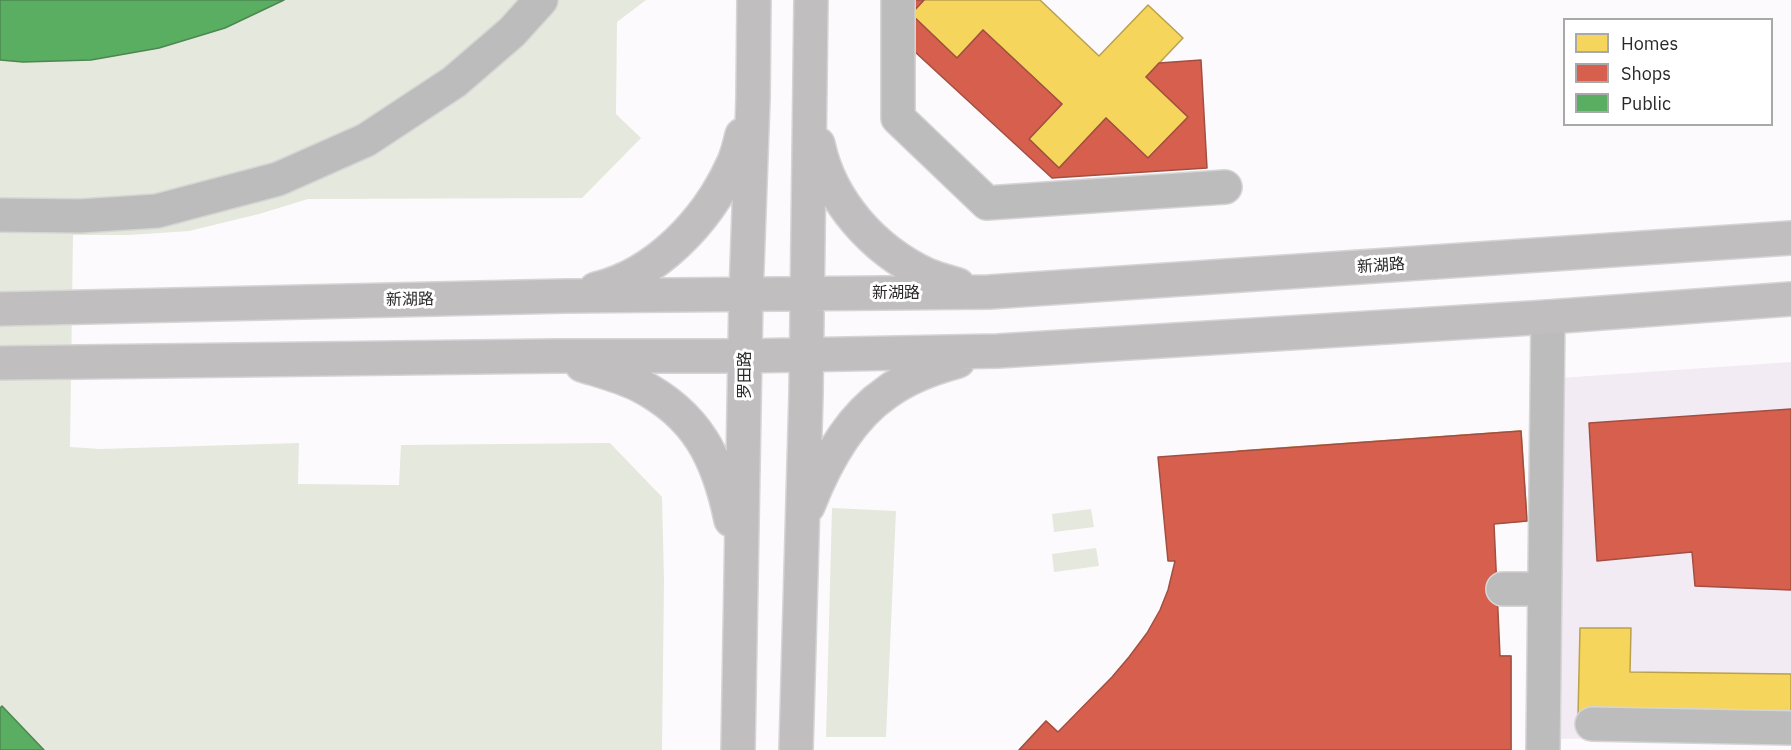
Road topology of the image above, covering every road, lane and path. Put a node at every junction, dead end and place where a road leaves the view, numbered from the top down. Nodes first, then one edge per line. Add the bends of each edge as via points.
1 (541, 0) edge
2 (754, 0) edge
3 (811, 0) edge
4 (898, 0) edge
5 (753, 99) junction
6 (811, 105) junction
7 (1225, 187) dead end
8 (0, 215) edge
9 (1791, 238) edge
10 (989, 292) junction
11 (807, 294) junction
12 (746, 295) junction
13 (566, 296) junction
14 (1791, 299) edge
15 (0, 309) edge
16 (1548, 317) junction
17 (998, 351) junction
18 (806, 355) junction
19 (555, 356) junction
20 (745, 356) junction
21 (0, 363) edge
22 (802, 525) junction
23 (741, 568) junction
24 (1503, 589) dead end
25 (1545, 589) junction
26 (1592, 724) dead end
27 (1791, 728) edge
28 (738, 750) edge
29 (796, 750) edge
30 (1544, 750) edge

1 - 8 street via 512,32 454,82 366,140 278,179 157,211 80,216
2 - 5 main road, 罗田路
3 - 6 main road
4 - 7 street via 898,118 987,203
5 - 12 main road, 罗田路
5 - 13 main road via 733,165 702,217 684,237 616,284
6 - 10 main road via 822,164 843,204 864,230 885,249 928,275
6 - 11 main road
9 - 10 main road, 新湖路
10 - 11 main road, 新湖路
11 - 12 main road, 新湖路
11 - 18 main road
12 - 13 main road, 新湖路
12 - 20 main road, 罗田路
13 - 15 main road, 新湖路
14 - 16 main road
16 - 17 main road
16 - 25 street
17 - 18 main road
17 - 22 main road via 910,378 865,410 817,482
18 - 20 main road
18 - 22 main road
19 - 20 main road
19 - 21 main road
19 - 23 main road via 637,384 662,398 690,423 724,488
20 - 23 main road, 罗田路
22 - 29 main road
23 - 28 main road, 罗田路
24 - 25 street
25 - 30 street
26 - 27 street

